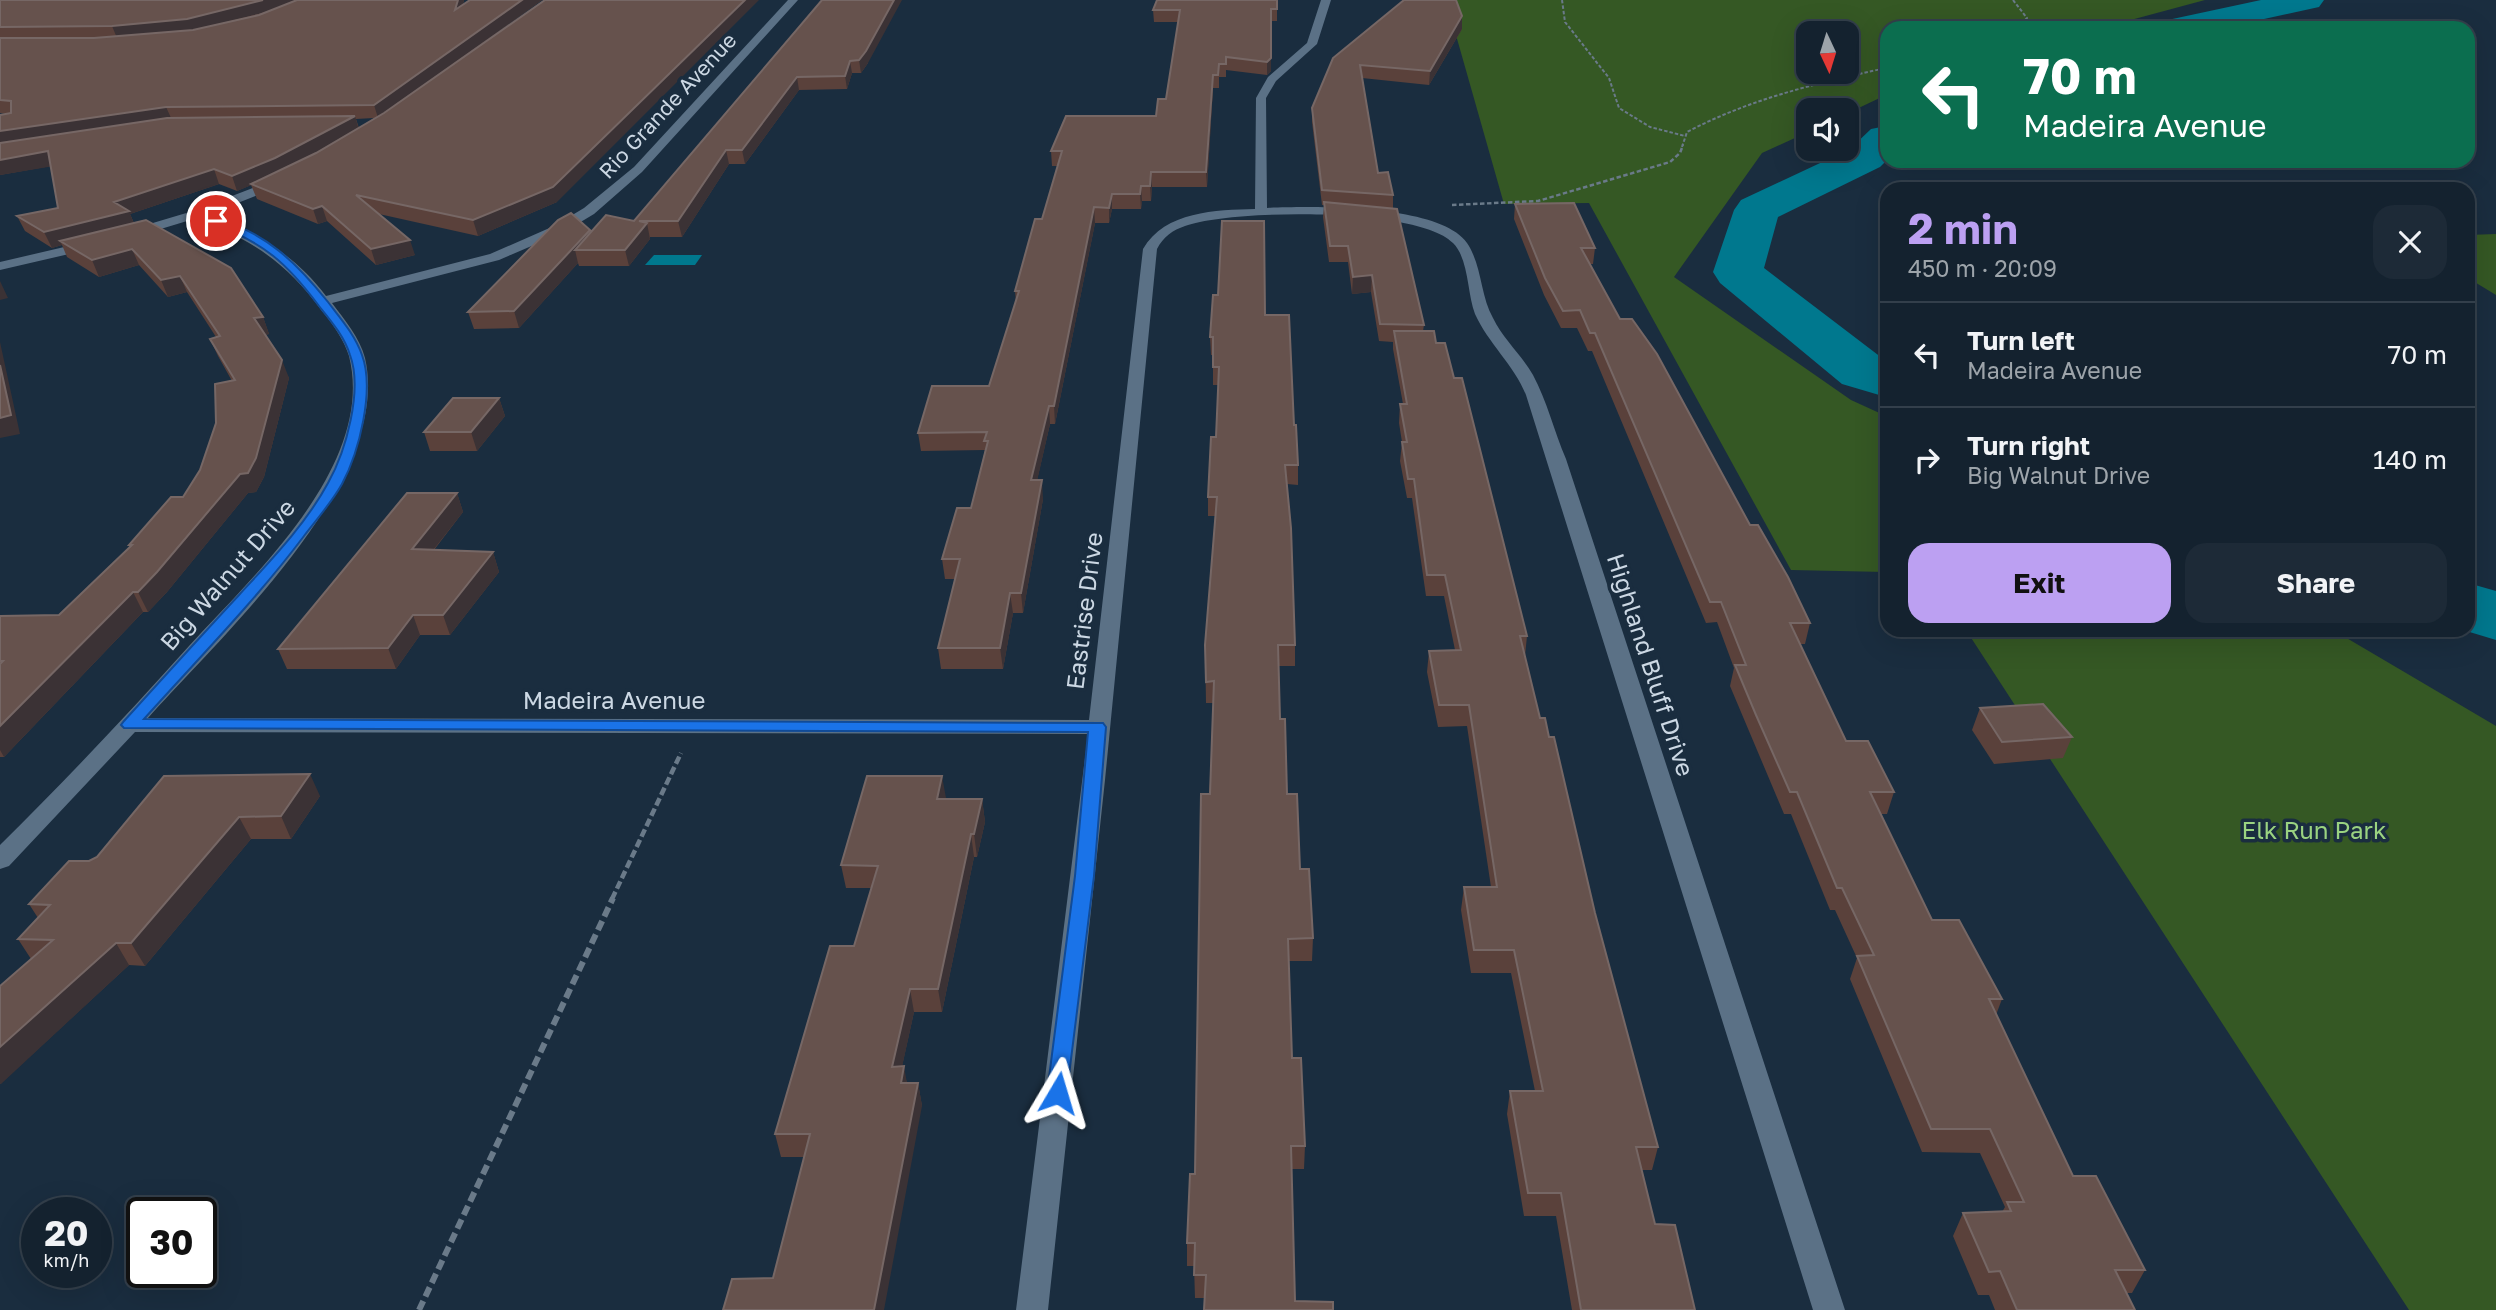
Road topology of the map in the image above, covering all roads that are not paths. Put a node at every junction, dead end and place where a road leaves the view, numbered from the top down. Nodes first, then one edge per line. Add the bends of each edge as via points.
1 (793, 0) edge
2 (1326, 0) edge
3 (287, 178) edge
4 (1261, 212) junction
5 (198, 214) junction
6 (0, 266) edge
7 (323, 301) junction
8 (130, 725) junction
9 (1097, 727) junction
10 (0, 860) edge
11 (1032, 1310) edge
12 (1829, 1310) edge

1 - 7 street, Rio Grande Avenue via 631,178 588,212 491,257
2 - 4 street via 1312,44 1272,79 1261,98
3 - 5 street
4 - 9 street, Eastrise Drive via 1192,220 1161,232 1150,249
4 - 12 street, Highland Bluff Drive via 1410,218 1457,239 1490,329 1520,366 1536,400
5 - 6 street
5 - 7 street, Big Walnut Drive via 252,235 277,252
7 - 8 street, Big Walnut Drive via 346,333 361,380 358,418 335,483 278,561
8 - 9 street, Madeira Avenue
8 - 10 street, Big Walnut Drive
9 - 11 street, Eastrise Drive via 1084,876

